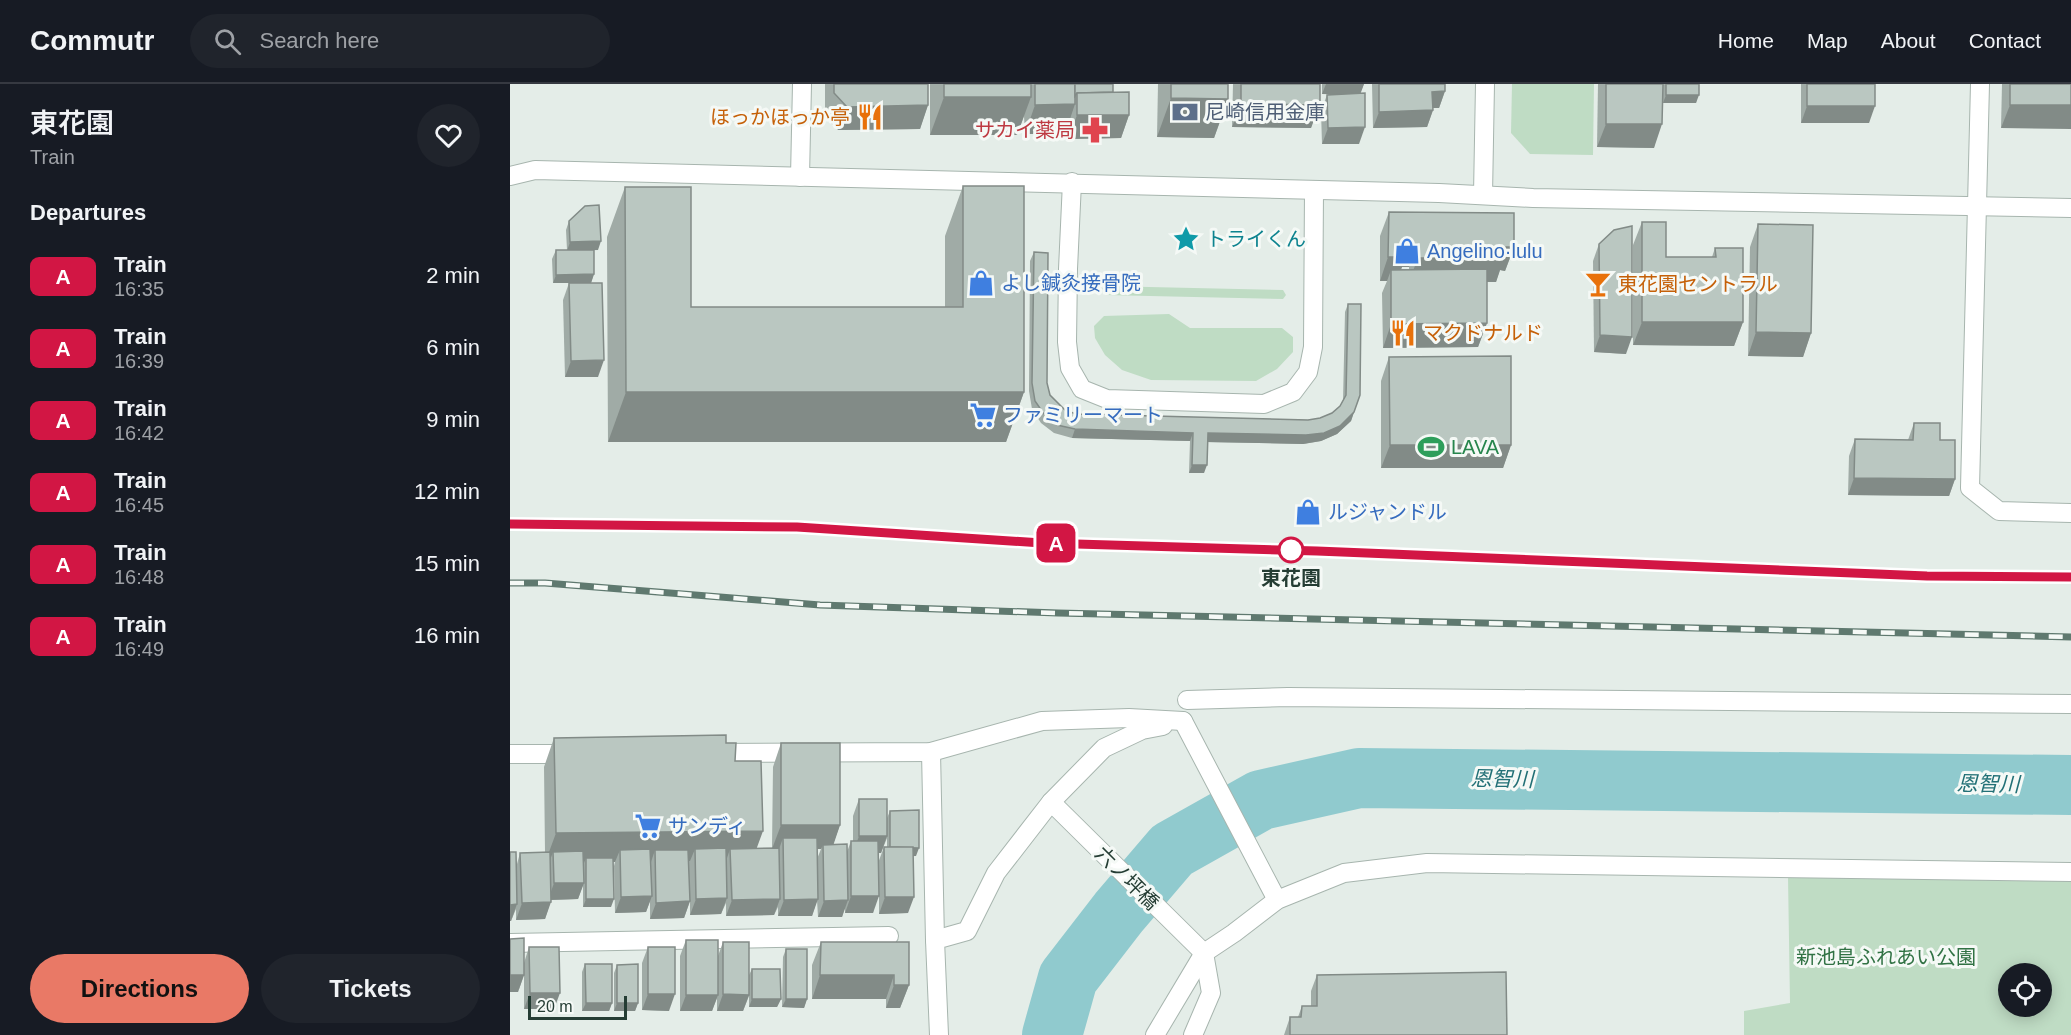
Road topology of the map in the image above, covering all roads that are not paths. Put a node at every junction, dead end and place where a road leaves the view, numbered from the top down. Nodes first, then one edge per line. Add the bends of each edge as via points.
1 (802, 84) edge
2 (1485, 84) edge
3 (1980, 84) edge
4 (510, 176) edge
5 (800, 177) junction
6 (1072, 182) junction
7 (1314, 190) junction
8 (1483, 195) junction
9 (1977, 206) junction
10 (2071, 208) edge
11 (2071, 513) edge
12 (1187, 700) dead end
13 (2071, 704) edge
14 (1183, 722) junction
15 (931, 752) junction
16 (689, 753) edge
17 (510, 754) edge
18 (594, 754) edge
19 (1051, 802) junction
20 (2071, 872) edge
21 (1277, 900) junction
22 (890, 936) dead end
23 (934, 940) junction
24 (510, 943) edge
25 (1203, 953) junction
26 (939, 1035) edge
27 (1155, 1035) edge
28 (1193, 1035) edge

1 - 5 street
2 - 8 street
3 - 9 street
4 - 5 street via 535,170
5 - 6 street
6 - 7 street
6 - 7 street via 1067,305 1070,369 1082,389 1107,399 1264,404 1293,392 1308,372 1312,347
7 - 8 street
8 - 9 street
9 - 10 street
9 - 11 street via 1970,488 1999,511
12 - 13 street via 1300,697
14 - 15 street via 1129,718 1042,721
14 - 19 street via 1142,730 1104,748
14 - 21 street
15 - 16 street
15 - 23 street
17 - 18 street
19 - 23 street via 996,873 967,931
19 - 25 street, 六ノ坪橋
20 - 21 street via 1428,863 1344,873
21 - 25 street
22 - 24 street
23 - 26 street
25 - 27 street
25 - 28 street via 1211,993

